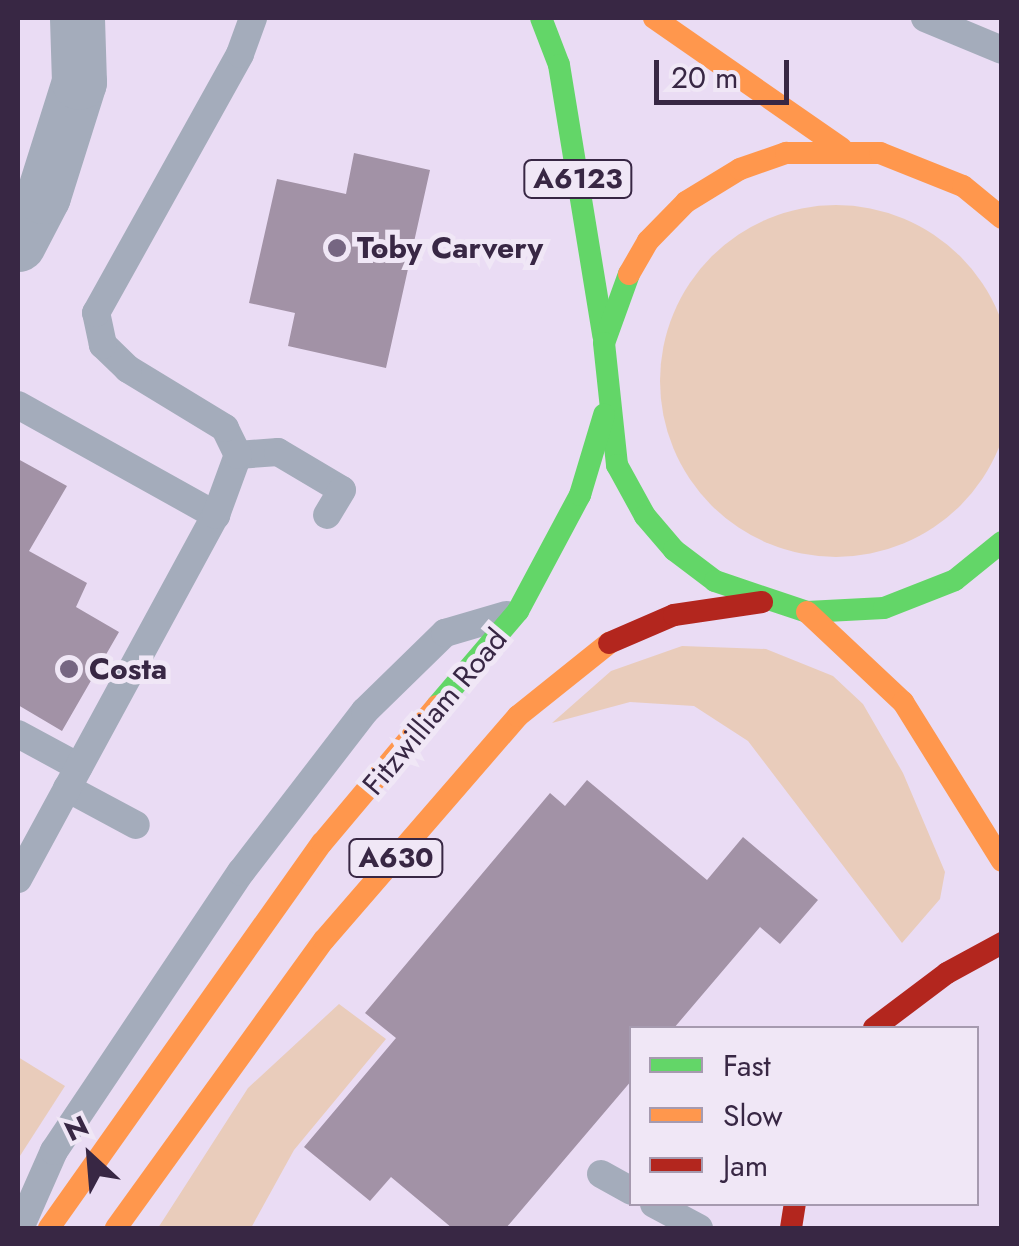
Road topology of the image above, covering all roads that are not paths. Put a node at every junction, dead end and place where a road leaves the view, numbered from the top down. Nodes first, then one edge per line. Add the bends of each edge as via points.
1 (77, 18) edge
2 (253, 18) edge
3 (654, 18) edge
4 (925, 18) edge
5 (539, 22) edge
6 (1002, 50) edge
7 (841, 148) junction
8 (918, 163) junction
9 (985, 171) dead end
10 (1002, 218) edge
11 (18, 244) edge
12 (604, 342) junction
13 (18, 406) edge
14 (604, 415) junction
15 (238, 455) junction
16 (327, 515) dead end
17 (216, 516) junction
18 (1002, 542) edge
19 (762, 602) junction
20 (518, 611) junction
21 (807, 612) junction
22 (18, 734) edge
23 (73, 778) junction
24 (136, 825) dead end
25 (1002, 862) edge
26 (18, 879) edge
27 (1002, 943) edge
28 (877, 1026) edge
29 (600, 1174) dead end
30 (629, 1189) edge
31 (658, 1206) edge
32 (20, 1228) edge
33 (49, 1228) edge
34 (116, 1228) edge
35 (699, 1228) edge

1 - 11 street via 79,82 43,196
2 - 15 lane via 240,54 96,313 103,345 128,369 225,428
3 - 7 main road
4 - 6 lane
5 - 12 main road, A6123 via 559,65
7 - 8 main road
7 - 12 main road via 786,153 740,169 686,202 648,242 620,290
8 - 9 main road
8 - 10 main road via 963,186
12 - 14 main road
13 - 17 lane
14 - 19 main road via 617,465 644,516 715,581
14 - 20 main road, Fitzwilliam Road / A630 via 580,495
15 - 16 lane via 278,452 342,490
15 - 17 lane
17 - 23 lane
18 - 21 main road via 954,580 910,602 846,614
19 - 21 main road
19 - 34 main road, A630 via 674,615 625,632 572,666 518,716 324,940
20 - 32 lane via 445,633 365,711 242,872 54,1151
20 - 33 main road, Fitzwilliam Road / A630 via 322,844 153,1073
21 - 25 main road via 903,702
22 - 23 lane
23 - 24 lane
23 - 26 lane
27 - 28 main road via 947,973
29 - 30 lane
31 - 35 lane

